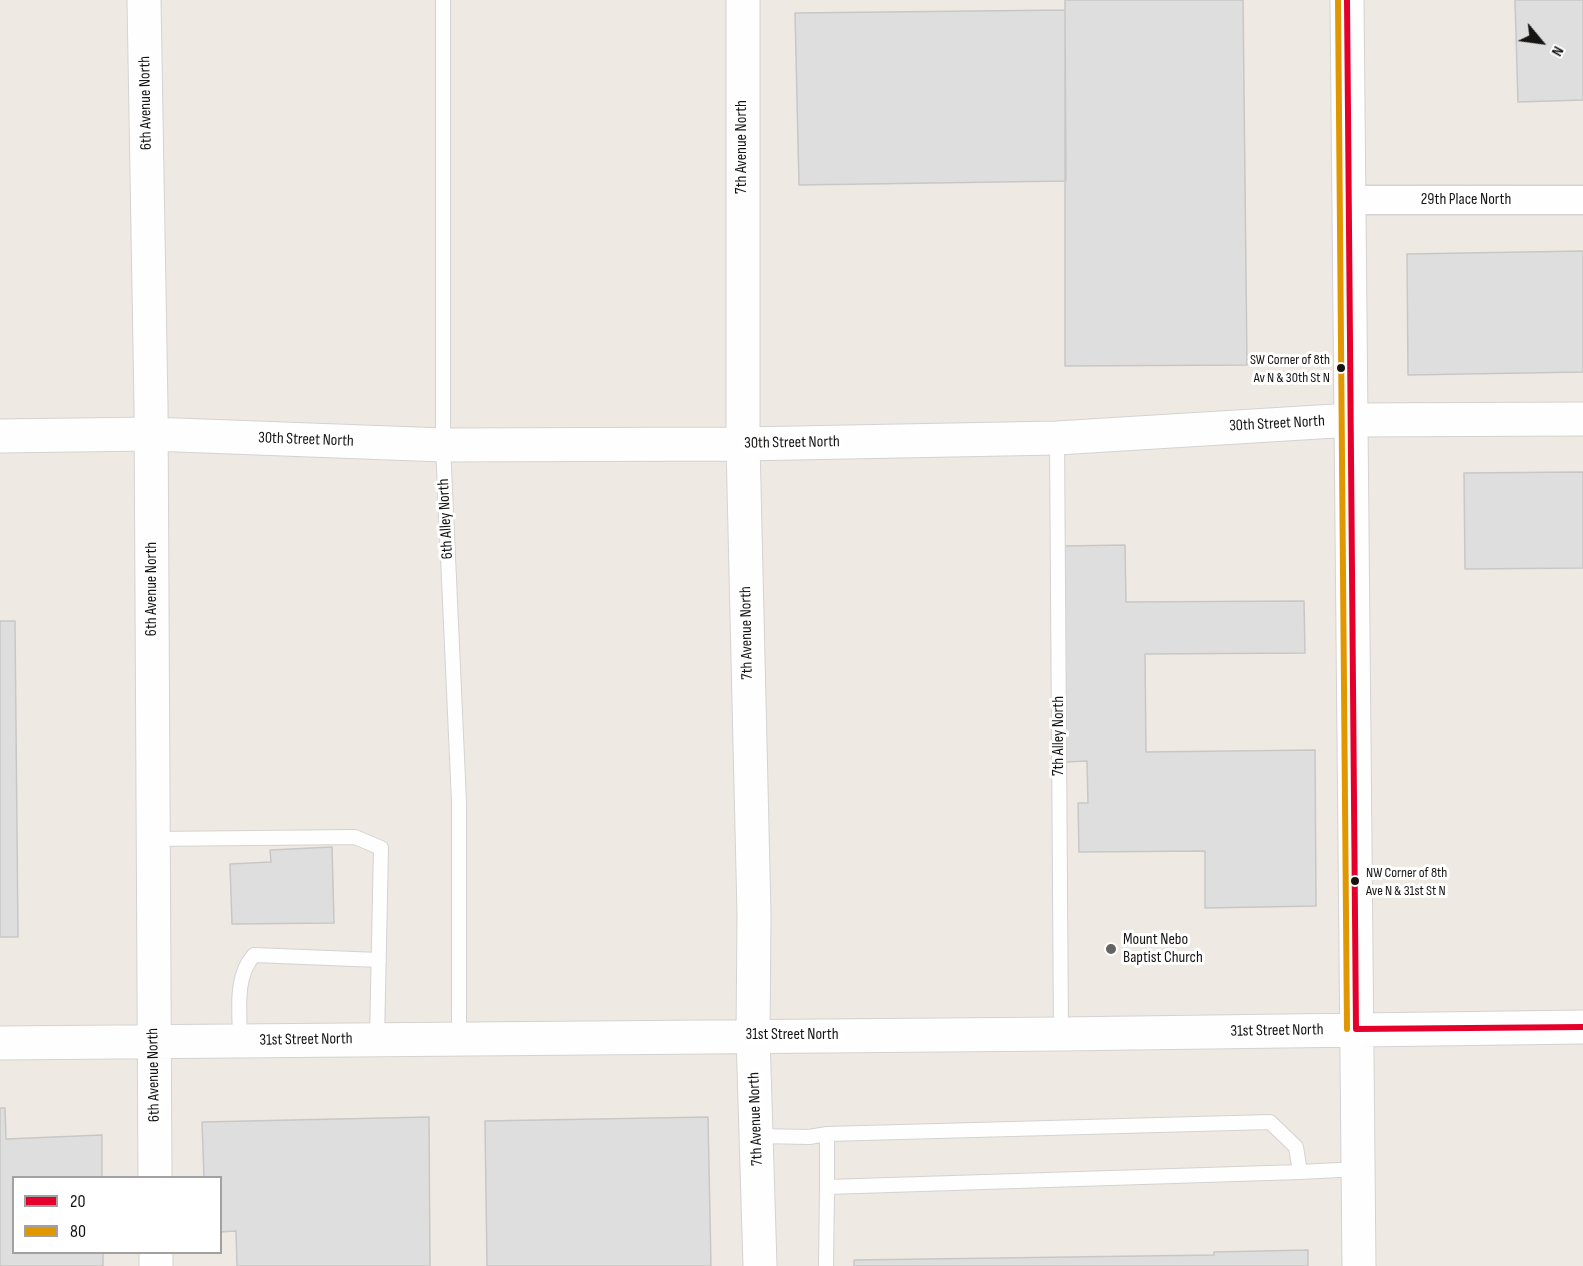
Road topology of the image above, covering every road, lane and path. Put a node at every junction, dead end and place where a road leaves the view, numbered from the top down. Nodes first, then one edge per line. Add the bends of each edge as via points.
1 (144, 0) edge
2 (443, 0) edge
3 (743, 0) edge
4 (1347, 0) edge
5 (1349, 200) junction
6 (1583, 200) edge
7 (1583, 419) edge
8 (1351, 420) junction
9 (151, 434) junction
10 (0, 436) edge
11 (1057, 438) junction
12 (743, 444) junction
13 (443, 445) junction
14 (153, 839) junction
15 (379, 960) junction
16 (1583, 1027) edge
17 (1356, 1029) junction
18 (1061, 1034) junction
19 (753, 1035) junction
20 (459, 1038) junction
21 (377, 1039) junction
22 (154, 1041) junction
23 (240, 1041) junction
24 (0, 1043) edge
25 (827, 1134) junction
26 (758, 1136) junction
27 (1358, 1169) junction
28 (1300, 1172) junction
29 (155, 1176) edge
30 (827, 1187) junction
31 (760, 1266) edge
32 (826, 1266) edge
33 (1359, 1266) edge

1 - 9 street, 6th Avenue North
2 - 13 lane, 6th Alley North
3 - 12 street, 7th Avenue North
4 - 5 street
5 - 6 street, 29th Place North
5 - 8 street
7 - 8 street, 30th Street North
8 - 11 street, 30th Street North
8 - 17 street
9 - 10 street, 30th Street North
9 - 13 street, 30th Street North
9 - 14 street, 6th Avenue North
11 - 12 street, 30th Street North
11 - 18 lane, 7th Alley North
12 - 13 street, 30th Street North
12 - 19 street, 7th Avenue North via 754,914
13 - 20 lane, 6th Alley North via 459,802
14 - 15 lane via 355,837 381,848
14 - 22 street, 6th Avenue North
15 - 21 lane
15 - 23 lane via 254,955 246,963 241,982
16 - 17 street, 31st Street North
17 - 18 street, 31st Street North
17 - 27 street
18 - 19 street, 31st Street North
19 - 20 street, 31st Street North
19 - 26 street, 7th Avenue North
20 - 21 street, 31st Street North
21 - 23 street, 31st Street North
22 - 23 street, 31st Street North
22 - 24 street, 31st Street North
22 - 29 street, 6th Avenue North
25 - 26 lane
25 - 28 lane via 1270,1122 1296,1147
25 - 30 lane
26 - 31 street, 7th Avenue North
27 - 28 lane
27 - 33 street
28 - 30 lane
30 - 32 lane

